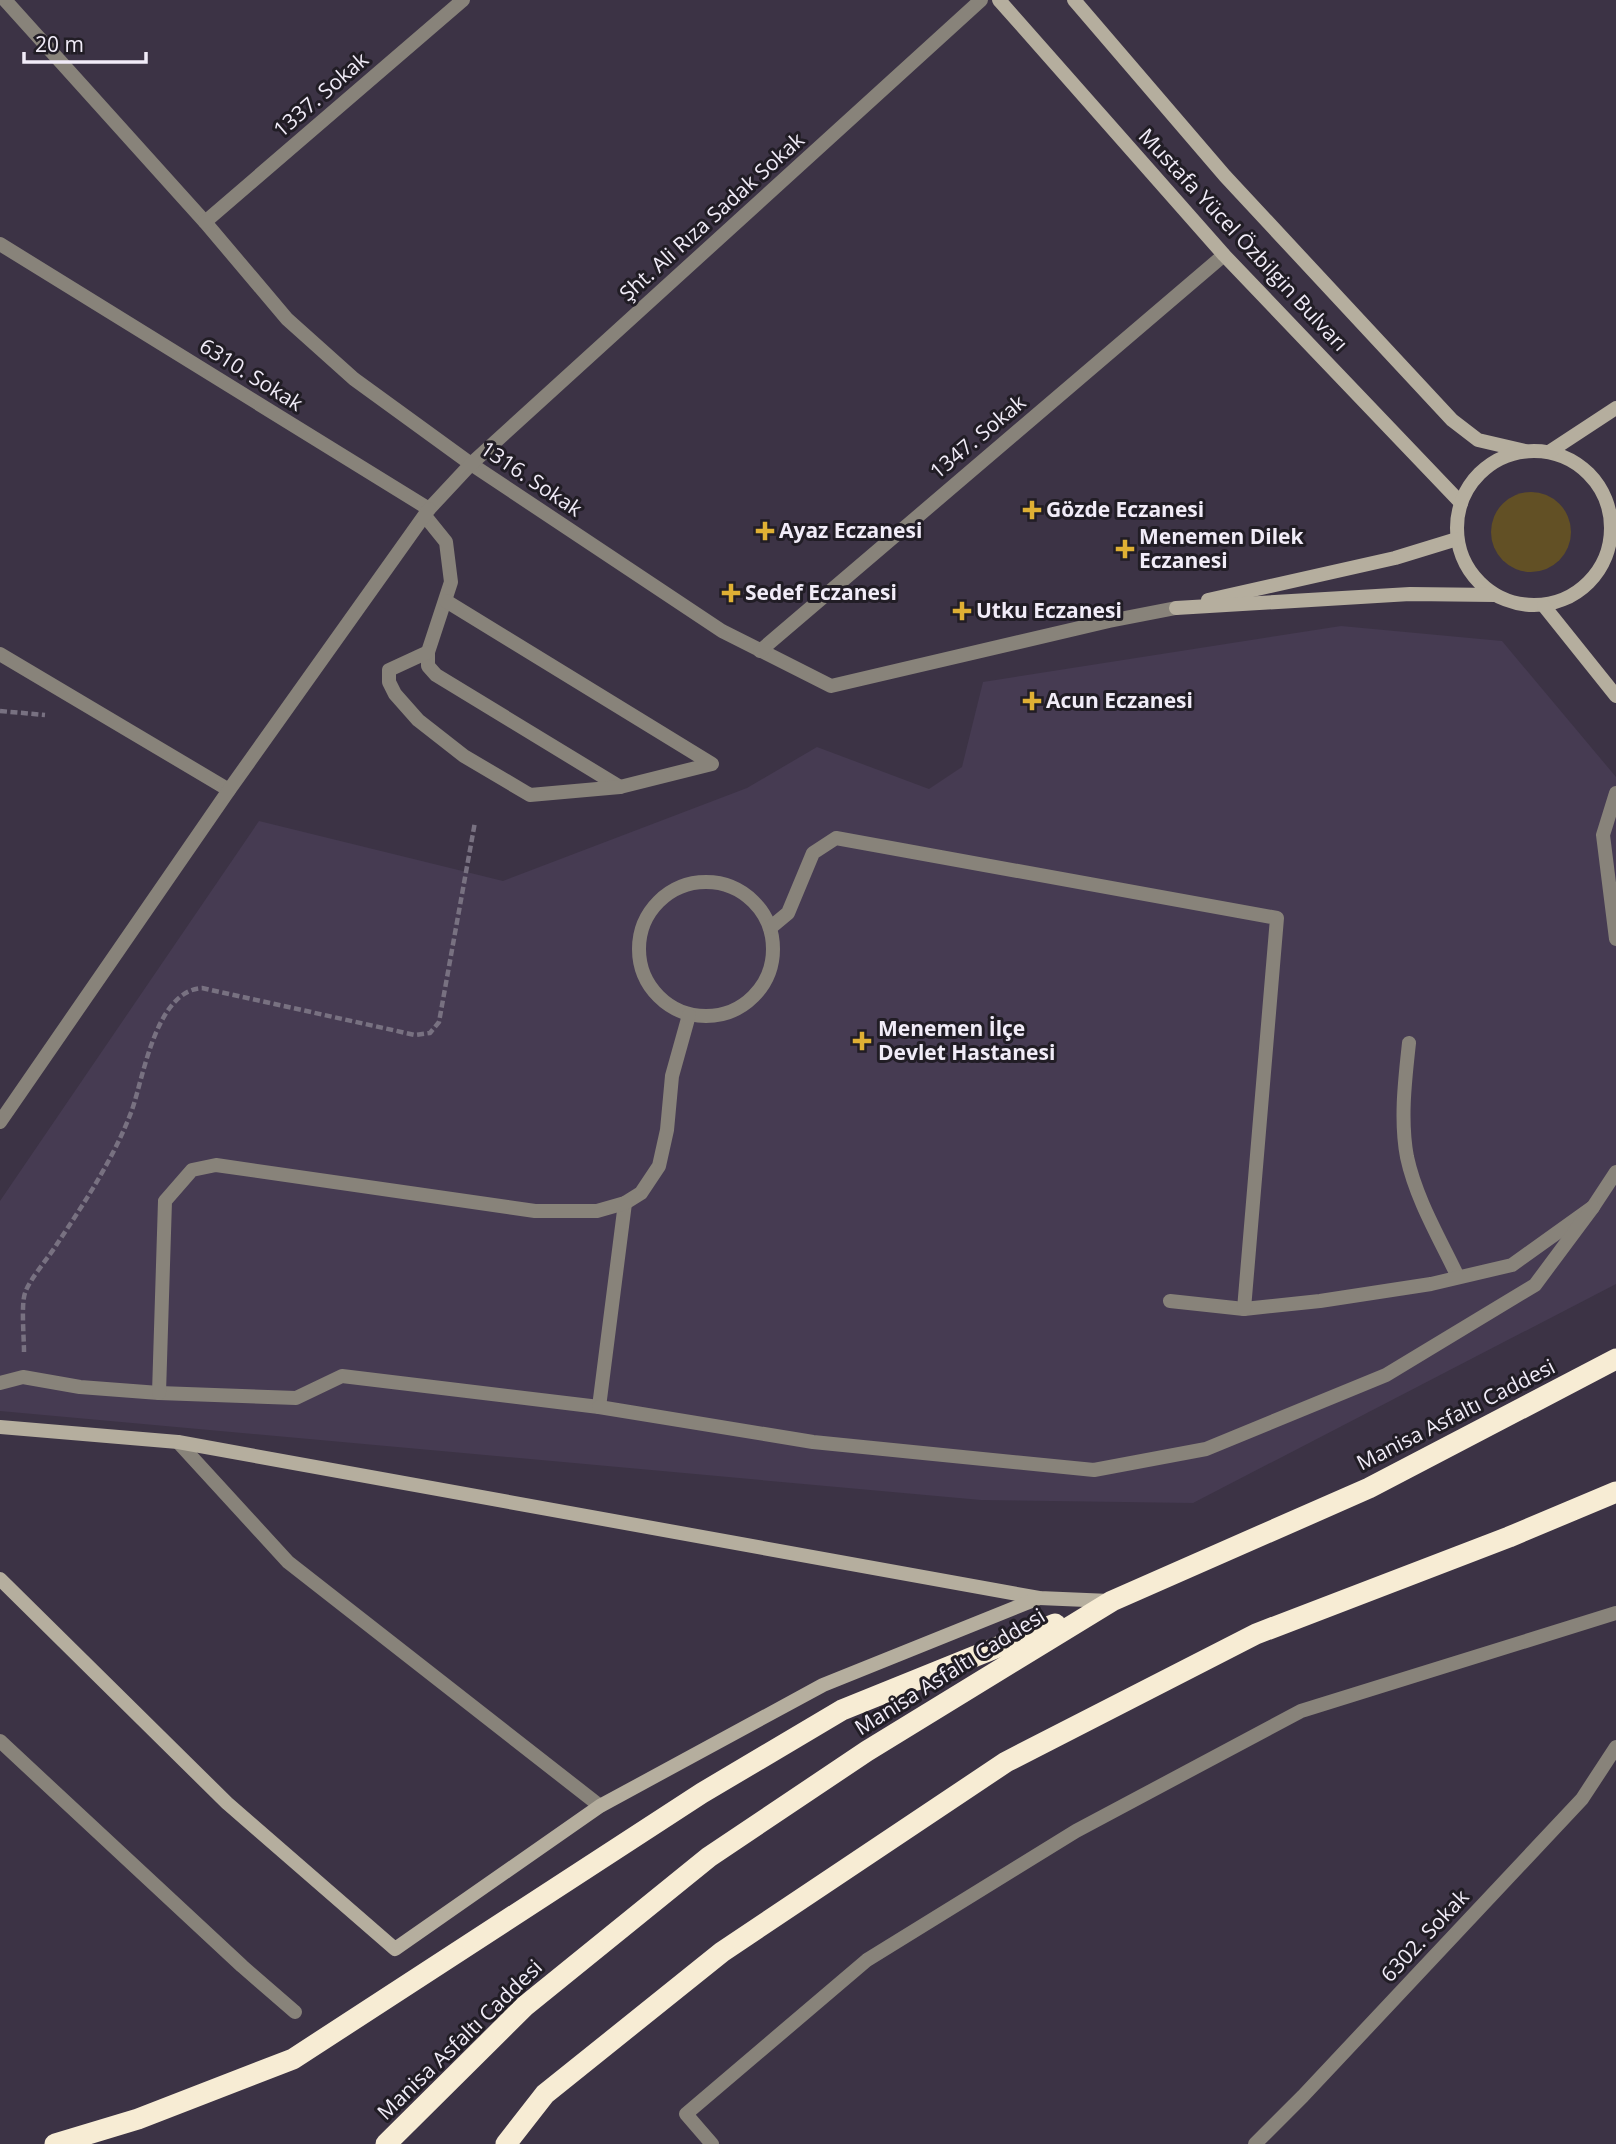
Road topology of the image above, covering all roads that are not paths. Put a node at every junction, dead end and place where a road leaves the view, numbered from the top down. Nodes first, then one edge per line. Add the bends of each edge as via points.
1 (5, 0) edge
2 (463, 0) edge
3 (981, 0) edge
4 (999, 0) edge
5 (1074, 0) edge
6 (205, 222) junction
7 (0, 244) edge
8 (1224, 255) junction
9 (1616, 408) edge
10 (1525, 452) junction
11 (1549, 452) junction
12 (471, 464) junction
13 (1461, 503) junction
14 (1613, 510) edge
15 (427, 512) junction
16 (1457, 539) junction
17 (1614, 543) edge
18 (1495, 596) junction
19 (446, 601) junction
20 (1544, 606) junction
21 (1176, 608) junction
22 (760, 651) junction
23 (428, 652) junction
24 (0, 654) edge
25 (1616, 696) edge
26 (621, 787) junction
27 (229, 790) junction
28 (1616, 793) edge
29 (770, 928) junction
30 (1616, 939) edge
31 (689, 1015) junction
32 (1409, 1043) dead end
33 (0, 1122) edge
34 (1616, 1172) edge
35 (625, 1203) junction
36 (1593, 1207) junction
37 (1458, 1277) junction
38 (1170, 1301) dead end
39 (1244, 1309) junction
40 (1616, 1359) edge
41 (0, 1382) edge
42 (159, 1393) junction
43 (599, 1406) junction
44 (0, 1427) edge
45 (178, 1442) junction
46 (1616, 1492) edge
47 (0, 1579) edge
48 (1039, 1598) junction
49 (1112, 1601) junction
50 (1616, 1613) edge
51 (0, 1741) edge
52 (1616, 1747) edge
53 (600, 1806) junction
54 (295, 2012) dead end
55 (55, 2144) edge
56 (386, 2144) edge
57 (506, 2144) edge
58 (712, 2144) edge
59 (1255, 2144) edge

1 - 6 street, 1316. Sokak
2 - 6 street, 1337. Sokak
3 - 12 street, Şht. Ali Rıza Sadak Sokak
4 - 8 street, Mustafa Yücel Özbilgin Bulvarı
5 - 10 street, Mustafa Yücel Özbilgin Bulvarı via 1225,176 1452,420 1478,440
6 - 12 street, 1316. Sokak via 287,319 354,379
7 - 15 street, 6310. Sokak
8 - 13 street, Mustafa Yücel Özbilgin Bulvarı
8 - 22 street, 1347. Sokak
9 - 11 street
10 - 11 street
10 - 13 street via 1485,468
11 - 14 street via 1589,473
12 - 15 street
12 - 22 street, 1316. Sokak via 722,631
13 - 16 street
14 - 17 street
15 - 19 street via 446,542 451,582
15 - 27 street
16 - 18 street via 1469,571
16 - 21 street via 1395,558
17 - 20 street via 1589,583 1568,598
18 - 20 street via 1518,605
18 - 21 street via 1410,594
19 - 23 street
19 - 26 street via 712,764
20 - 25 street
21 - 22 street, 1316. Sokak via 831,685
23 - 26 street via 428,666 436,675
23 - 26 street via 389,670 389,682 418,720 464,756 530,795
24 - 27 street
27 - 33 street
28 - 30 street via 1603,835
29 - 31 street via 770,969 748,1002 729,1012
29 - 31 street via 759,908 742,892 720,884 697,883 675,889 656,903 643,923 638,945 641,968 651,989 668,1005
29 - 39 street via 788,913 813,853 835,838 1277,918
31 - 35 street via 672,1076 659,1166 641,1193
32 - 37 street via 1404,1121 1407,1157
34 - 36 street
35 - 42 street via 597,1211 535,1211 216,1166 192,1170 165,1201
35 - 43 street
36 - 37 street via 1512,1265
36 - 43 street via 1535,1285 1386,1375 1206,1449 1094,1470 813,1443
37 - 39 street
38 - 39 street
40 - 49 highway, Manisa Asfaltı Caddesi via 1369,1488
41 - 42 street via 23,1377
42 - 43 street via 296,1398 342,1376
44 - 45 street
45 - 48 street
45 - 53 street via 288,1562
46 - 57 highway via 1256,1634 1006,1762 722,1952 545,2094
47 - 53 street via 227,1803 395,1949
48 - 49 street
48 - 53 street via 823,1685
49 - 55 highway via 842,1710 702,1793 293,2059 138,2119
49 - 56 highway, Manisa Asfaltı Caddesi via 867,1751 709,1857 525,2006
50 - 58 street via 1301,1711 1088,1825 867,1960 686,2114
51 - 54 street
52 - 59 street, 6302. Sokak via 1582,1799

